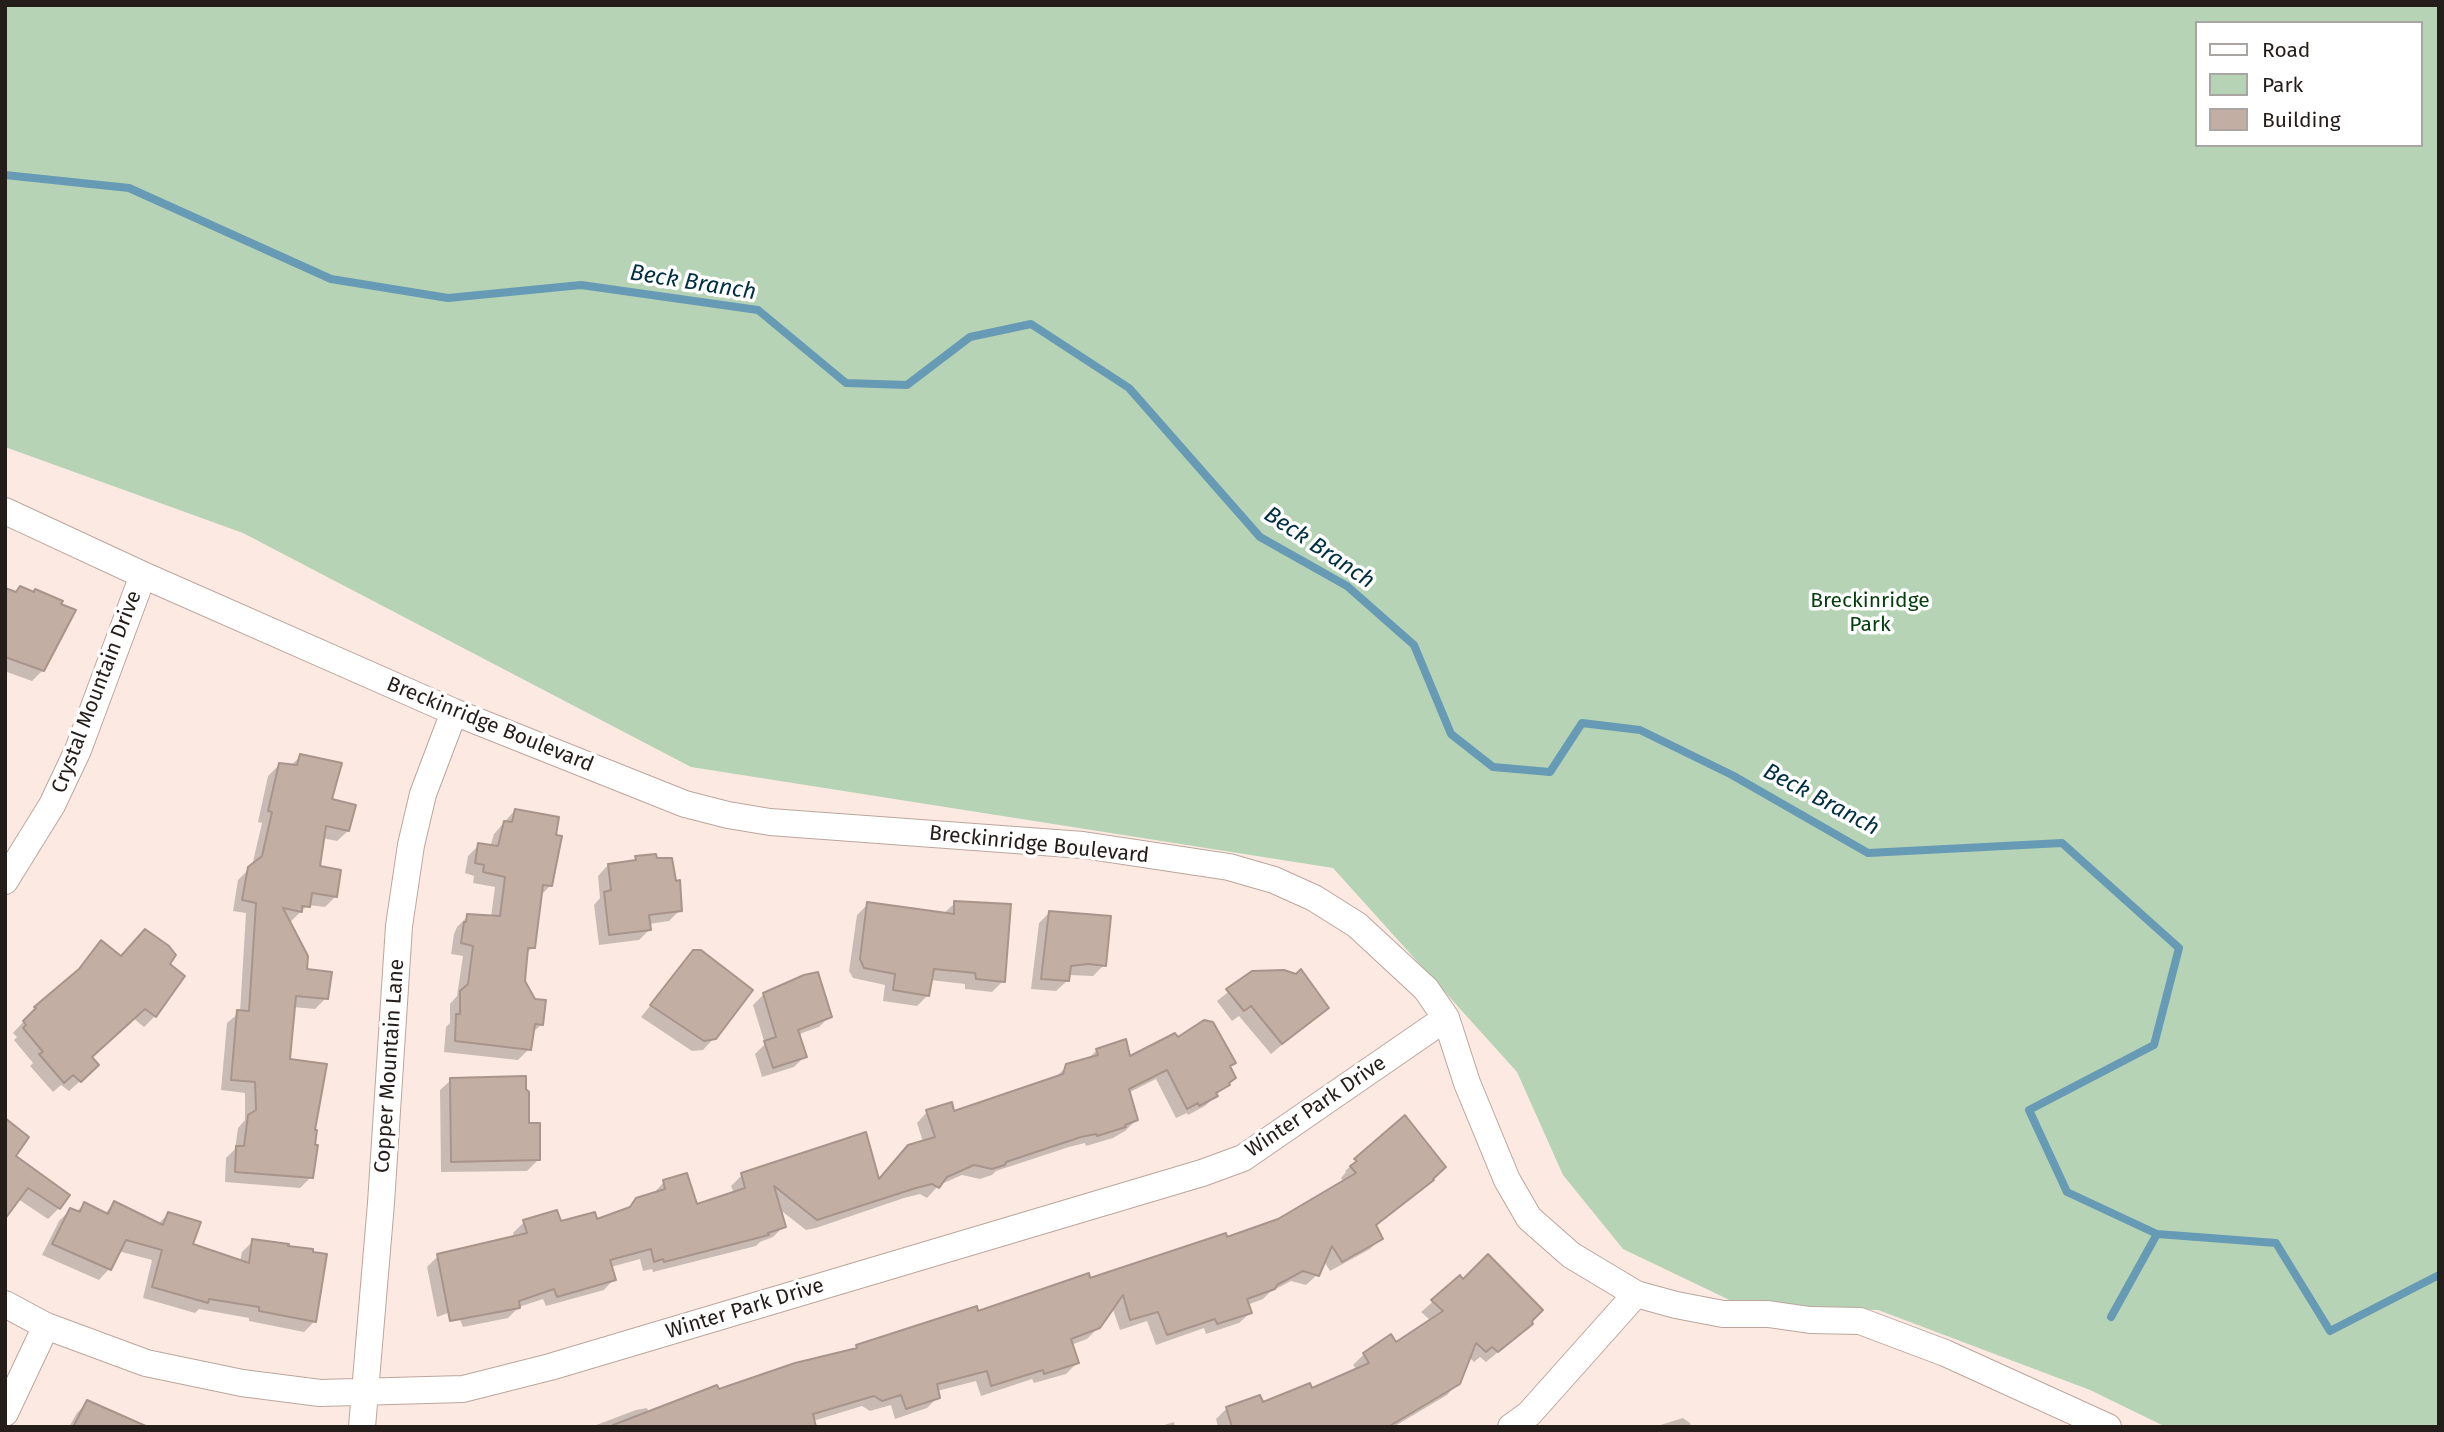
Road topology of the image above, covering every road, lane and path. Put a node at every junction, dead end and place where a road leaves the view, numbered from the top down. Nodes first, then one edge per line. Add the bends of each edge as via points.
1 (5, 511) edge
2 (142, 575) junction
3 (454, 712) junction
4 (5, 881) edge
5 (1446, 1018) junction
6 (1636, 1294) junction
7 (5, 1304) edge
8 (46, 1326) junction
9 (363, 1392) junction
10 (5, 1413) edge
11 (1526, 1423) edge
12 (362, 1427) edge
13 (2108, 1427) edge

1 - 2 street, Breckinridge Boulevard
2 - 3 street, Breckinridge Boulevard
2 - 4 street, Crystal Mountain Drive via 78,750 52,805
3 - 5 street, Breckinridge Boulevard via 685,804 728,815 1083,845 1229,867 1274,880 1357,925 1426,989
3 - 9 street, Copper Mountain Lane via 423,794 399,926
5 - 6 street, Breckinridge Boulevard via 1504,1174 1529,1218 1571,1255
5 - 9 street, Winter Park Drive via 1243,1158 1202,1173 550,1367 463,1389
6 - 11 street
6 - 13 street, Breckinridge Boulevard via 1723,1314 1860,1321 1945,1353
7 - 8 street, Winter Park Drive
8 - 9 street, Winter Park Drive via 146,1363 242,1383 320,1393
8 - 10 street
9 - 12 street, Copper Mountain Lane

